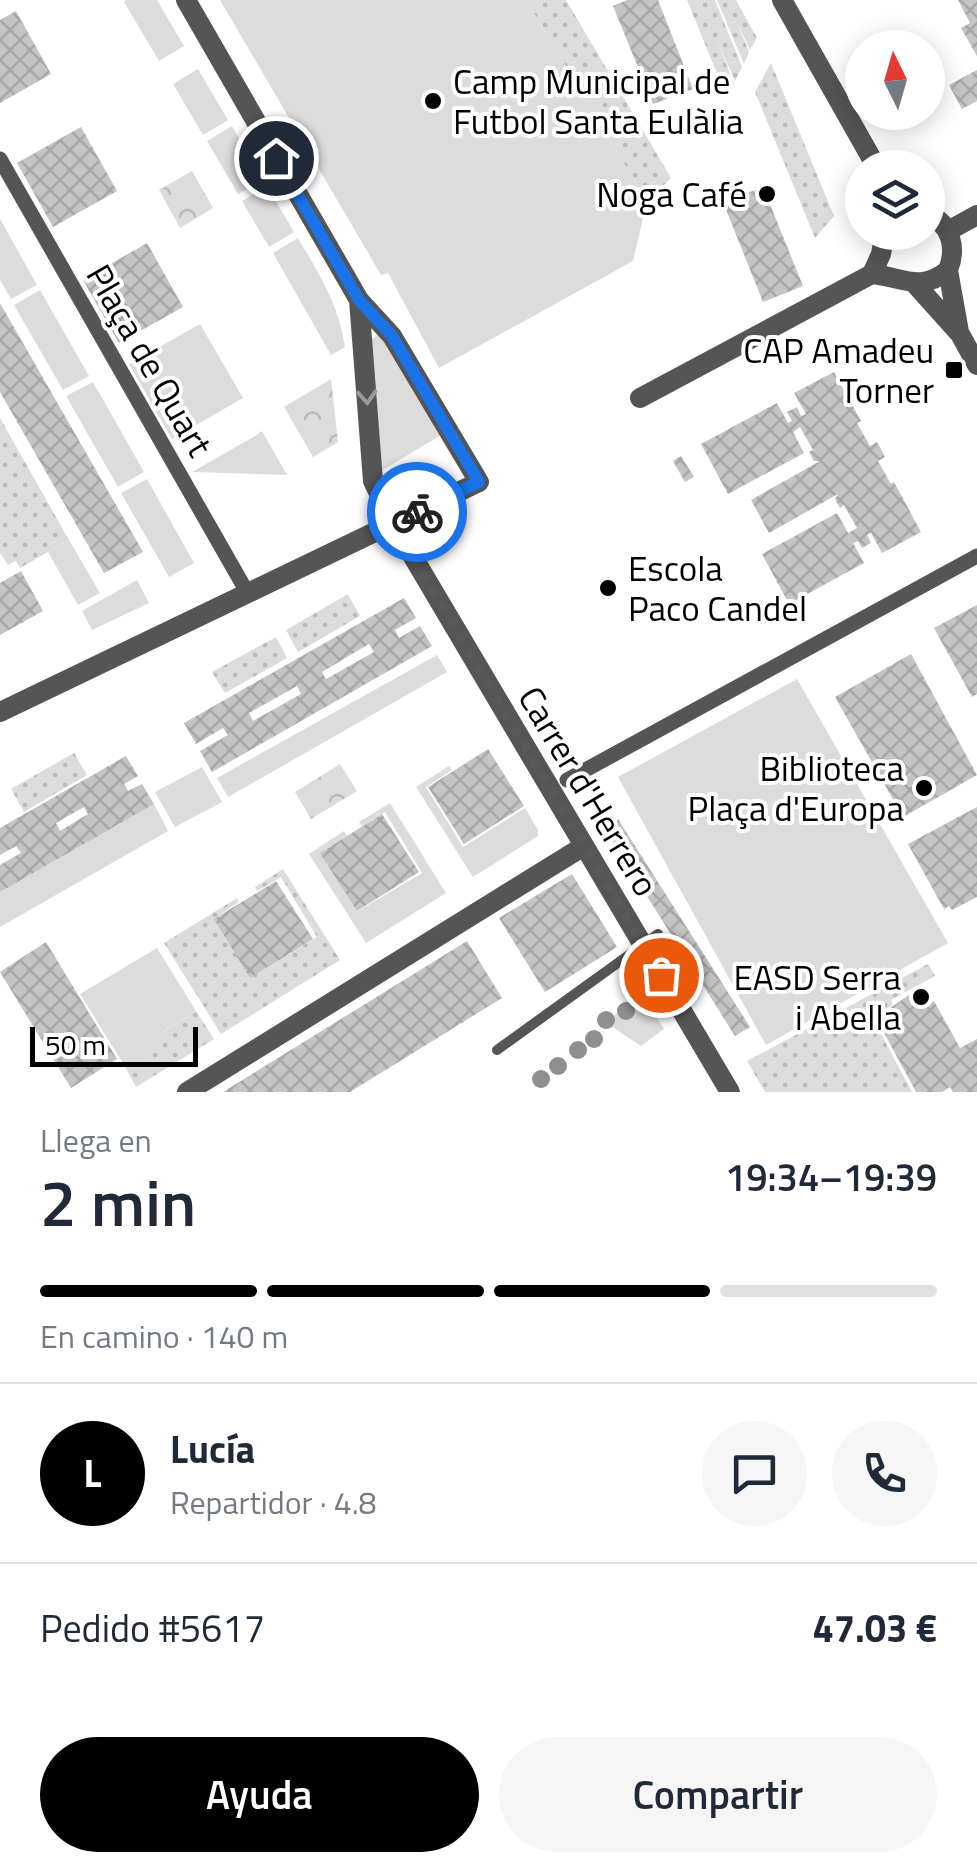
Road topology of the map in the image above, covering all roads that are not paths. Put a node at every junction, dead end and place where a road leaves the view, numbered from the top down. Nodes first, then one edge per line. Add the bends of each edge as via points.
1 (186, 0) edge
2 (782, 0) edge
3 (866, 150) edge
4 (0, 158) edge
5 (977, 216) edge
6 (945, 227) edge
7 (948, 232) junction
8 (882, 250) edge
9 (948, 270) junction
10 (872, 274) junction
11 (916, 285) junction
12 (359, 300) junction
13 (960, 334) junction
14 (977, 365) edge
15 (640, 398) dead end
16 (392, 523) junction
17 (977, 556) edge
18 (247, 592) junction
19 (0, 712) edge
20 (567, 780) dead end
21 (584, 846) junction
22 (651, 940) junction
23 (497, 1050) dead end
24 (187, 1092) edge
25 (730, 1092) edge

1 - 12 street
2 - 3 street
4 - 18 street, Plaça de Quart
5 - 7 street
6 - 7 street
7 - 9 street
8 - 10 street
9 - 11 street
9 - 13 street
10 - 11 street
10 - 15 street
11 - 13 street
12 -> 16 street, Carrer d'Herrero via 373,482
12 - 16 street via 392,336 479,482
13 - 14 street
16 - 18 street
16 - 21 street, Carrer d'Herrero
17 - 20 street
18 - 19 street
21 - 22 street, Carrer d'Herrero
21 - 24 street
22 - 23 lane
22 - 25 street, Carrer d'Herrero

